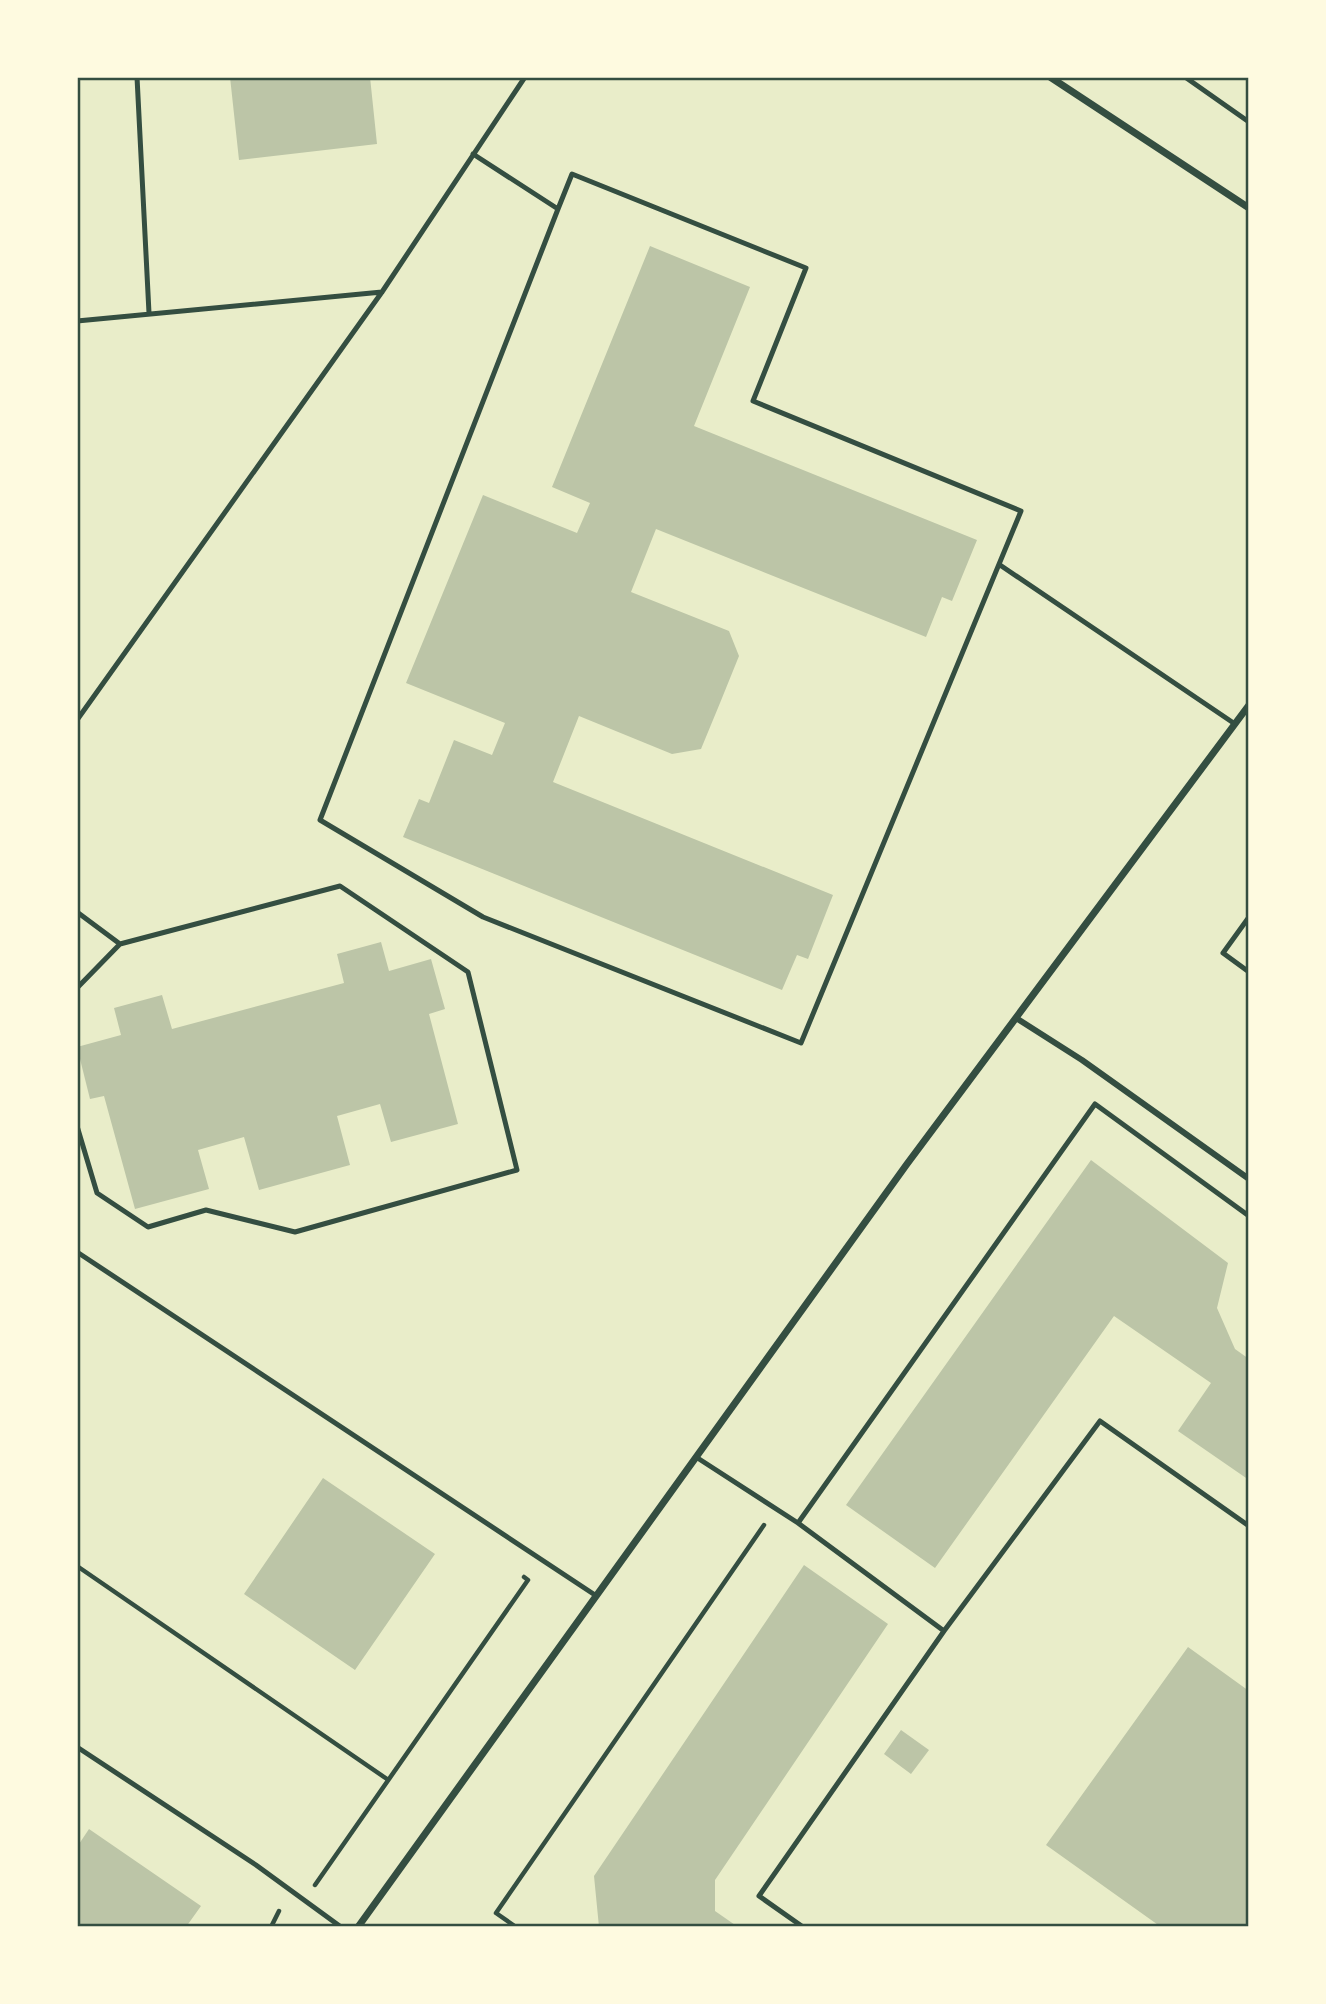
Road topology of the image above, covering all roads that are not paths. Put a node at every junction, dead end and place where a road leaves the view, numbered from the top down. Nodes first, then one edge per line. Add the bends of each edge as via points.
1 (137, 77) edge
2 (525, 77) edge
3 (1050, 77) edge
4 (1185, 77) edge
5 (1249, 122) edge
6 (473, 154) junction
7 (1249, 208) edge
8 (558, 209) junction
9 (382, 292) junction
10 (149, 313) junction
11 (77, 321) edge
12 (1000, 565) junction
13 (1249, 705) edge
14 (77, 720) edge
15 (1235, 724) junction
16 (77, 912) edge
17 (1249, 917) edge
18 (120, 944) junction
19 (1249, 972) edge
20 (77, 988) edge
21 (1016, 1018) junction
22 (77, 1126) edge
23 (1249, 1179) edge
24 (1249, 1216) edge
25 (77, 1252) edge
26 (696, 1457) junction
27 (798, 1523) junction
28 (1249, 1526) edge
29 (595, 1595) junction
30 (944, 1631) junction
31 (77, 1747) edge
32 (341, 1927) edge
33 (358, 1927) edge
34 (803, 1927) edge

1 - 10 lane
2 - 6 lane
3 - 7 street
4 - 5 lane
6 - 8 lane
6 - 9 lane
8 - 12 lane via 572,174 806,268 753,401 1021,511
8 - 12 lane via 320,820 483,916 801,1042
9 - 10 lane
9 - 14 lane
10 - 11 lane
12 - 15 lane
13 - 15 street
15 - 21 street
16 - 18 lane
17 - 19 lane via 1223,953
18 - 20 lane
18 - 22 lane via 340,886 468,972 517,1170 295,1232 206,1210 148,1227 97,1193
21 - 23 street
21 - 26 street
24 - 27 lane via 1095,1104
25 - 29 lane
26 - 27 lane
26 - 29 street
27 - 30 lane
28 - 30 lane via 1100,1421
29 - 33 street
30 - 34 lane via 759,1896
31 - 32 lane

